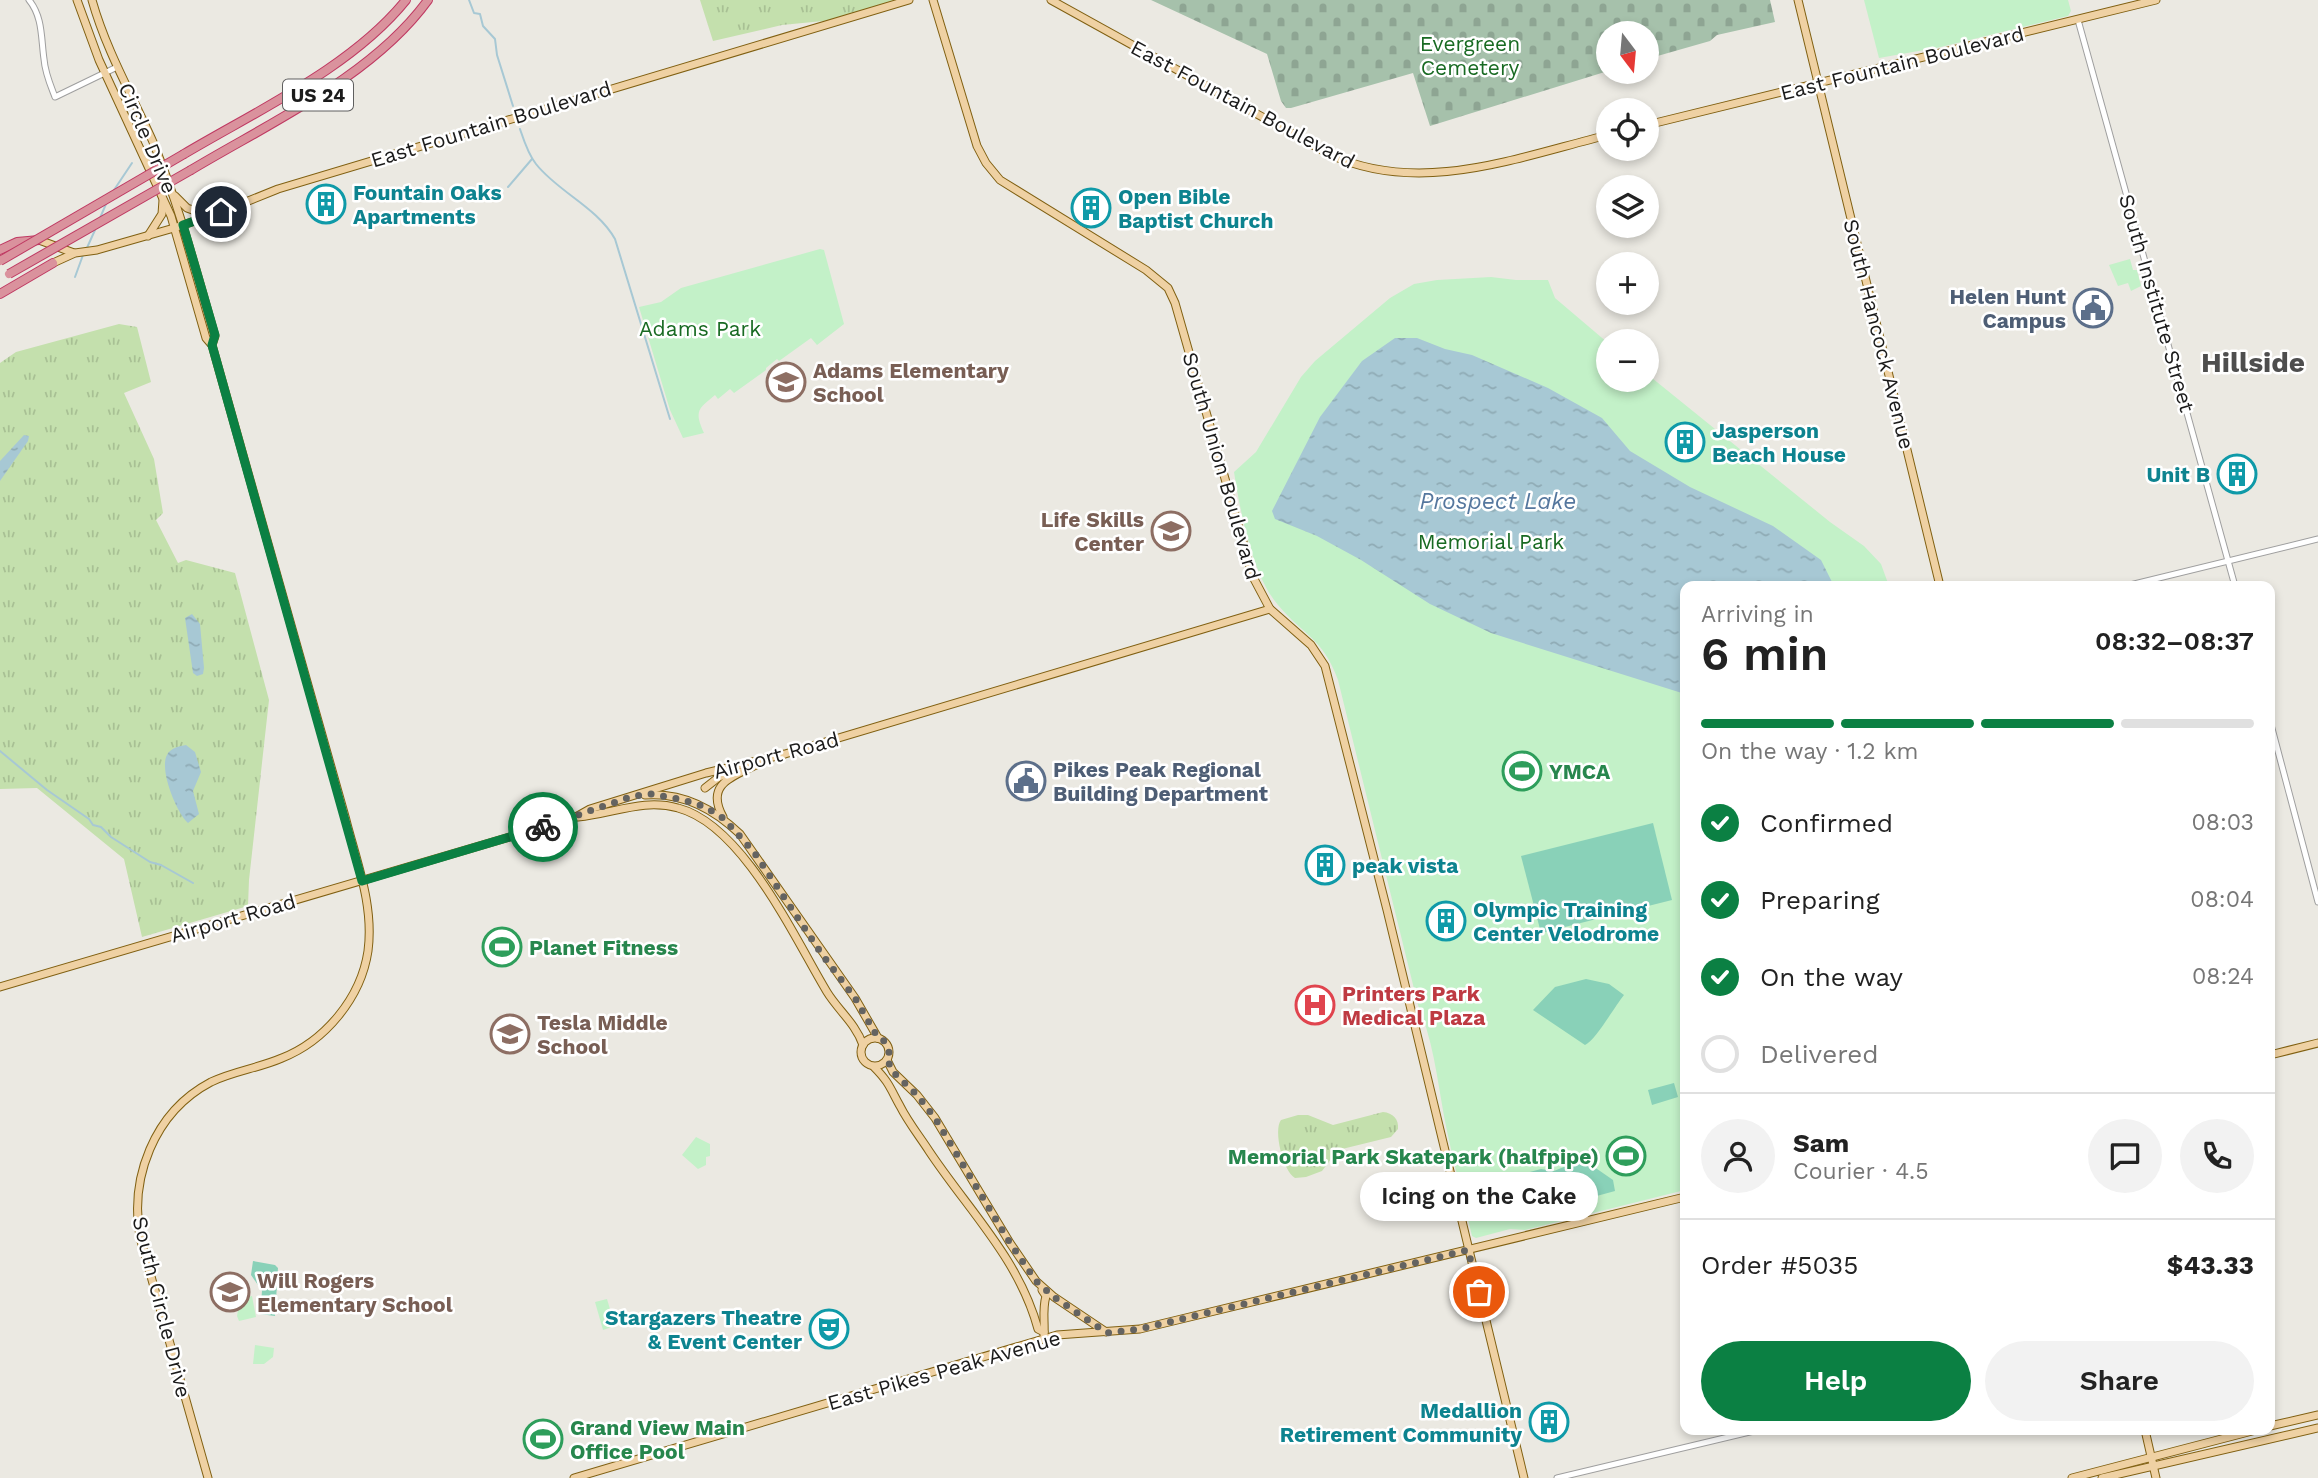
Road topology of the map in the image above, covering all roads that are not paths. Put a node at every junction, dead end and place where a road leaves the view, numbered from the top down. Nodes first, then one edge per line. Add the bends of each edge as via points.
1 (29, 0) edge
2 (77, 0) edge
3 (92, 0) edge
4 (406, 0) edge
5 (428, 0) edge
6 (909, 0) edge
7 (933, 0) edge
8 (1051, 0) edge
9 (1798, 0) edge
10 (2157, 0) edge
11 (2078, 20) junction
12 (117, 67) junction
13 (105, 73) junction
14 (1818, 82) junction
15 (1659, 122) edge
16 (1596, 138) edge
17 (172, 192) junction
18 (163, 196) junction
19 (209, 216) junction
20 (183, 225) junction
21 (174, 228) junction
22 (148, 236) junction
23 (39, 240) joint
24 (0, 250) edge
25 (72, 252) junction
26 (50, 259) joint
27 (0, 261) edge
28 (0, 279) edge
29 (0, 294) edge
30 (212, 345) junction
31 (2318, 539) edge
32 (2228, 561) junction
33 (1939, 581) edge
34 (2146, 581) edge
35 (2234, 581) edge
36 (1270, 608) junction
37 (2275, 740) edge
38 (771, 758) junction
39 (751, 768) junction
40 (713, 772) junction
41 (705, 788) junction
42 (633, 796) junction
43 (697, 804) junction
44 (692, 813) junction
45 (574, 818) junction
46 (723, 818) junction
47 (362, 881) junction
48 (2318, 902) edge
49 (0, 987) edge
50 (881, 1040) junction
51 (2318, 1043) edge
52 (863, 1045) junction
53 (2275, 1054) edge
54 (887, 1059) junction
55 (870, 1066) junction
56 (1680, 1198) edge
57 (1468, 1250) junction
58 (1036, 1281) junction
59 (1107, 1333) junction
60 (1045, 1335) junction
61 (2318, 1415) edge
62 (2275, 1425) edge
63 (2318, 1428) edge
64 (1737, 1435) edge
65 (2146, 1435) edge
66 (2236, 1435) edge
67 (2151, 1456) junction
68 (2154, 1468) junction
69 (208, 1478) edge
70 (574, 1478) edge
71 (1524, 1478) edge
72 (1556, 1478) edge
73 (2072, 1478) edge
74 (2102, 1478) edge
75 (2156, 1478) edge

1 - 13 street via 41,29 47,77 55,97
2 - 13 main road, Circle Drive
3 - 12 main road, Circle Drive
4 - 27 highway, US 24, bridge via 354,52 320,74
5 - 28 highway, US 24, bridge via 397,37 364,65
6 - 19 main road, East Fountain Boulevard via 287,186
7 - 36 main road, South Union Boulevard via 986,163 1000,180 1168,288 1253,577
8 - 16 main road, East Fountain Boulevard via 1331,155 1364,168 1418,174 1454,171
9 - 14 main road, South Hancock Avenue
10 - 11 main road, East Fountain Boulevard
11 - 14 main road, East Fountain Boulevard
11 - 32 street, South Institute Street
12 - 13 street
12 - 17 main road, Circle Drive
13 - 18 main road, Circle Drive
14 - 15 main road, East Fountain Boulevard
14 - 33 main road, South Hancock Avenue
17 - 19 main road via 187,208
17 - 20 main road, Circle Drive
18 - 21 main road, Circle Drive
18 - 22 main road via 162,214
19 - 20 main road, East Fountain Boulevard
20 - 21 main road, East Fountain Boulevard
20 - 30 main road, South Circle Drive via 215,335
21 - 22 main road, East Fountain Boulevard
21 - 30 main road, South Circle Drive via 206,338
22 - 25 main road, East Fountain Boulevard
23 - 24 highway via 17,242
23 - 25 main road, East Fountain Boulevard
25 - 26 main road, East Fountain Boulevard
26 - 29 highway
30 - 47 main road, South Circle Drive
31 - 32 street
32 - 34 street
32 - 35 street, South Institute Street
36 - 38 main road, Airport Road
36 - 57 main road, South Union Boulevard via 1311,645 1328,673
37 - 48 street
38 - 39 main road
38 - 40 main road, Airport Road
39 - 41 main road via 719,777
39 - 46 main road via 724,781 717,804
40 - 41 main road
40 - 42 main road, Airport Road
41 - 43 main road
42 - 43 main road via 669,796
42 - 45 main road, Airport Road
43 - 44 main road
43 - 46 main road
44 - 45 main road via 647,804
44 - 52 main road via 715,826 737,848 828,993 857,1029
45 - 47 main road, Airport Road
46 - 50 main road via 754,852
47 - 49 main road, Airport Road
47 - 69 main road, South Circle Drive via 369,918 368,951 345,1007 322,1033 292,1054 226,1076 192,1094 160,1130 142,1172 137,1208 141,1241
50 - 52 main road via 872,1038
50 - 54 main road via 889,1052
51 - 53 main road
52 - 55 main road via 860,1053
54 - 55 main road via 880,1066
54 - 58 main road via 893,1072 935,1118
55 - 60 main road via 890,1084 930,1152 1010,1262 1027,1292 1038,1329
56 - 57 main road, East Pikes Peak Avenue
57 - 59 main road, East Pikes Peak Avenue
57 - 71 main road, South Union Boulevard
58 - 59 main road
58 - 60 main road via 1046,1296 1042,1312
59 - 60 main road, East Pikes Peak Avenue
60 - 70 main road, East Pikes Peak Avenue
61 - 62 main road
63 - 68 main road
64 - 72 street
65 - 67 main road
66 - 67 main road
67 - 68 main road
67 - 73 main road
68 - 74 main road
68 - 75 main road

